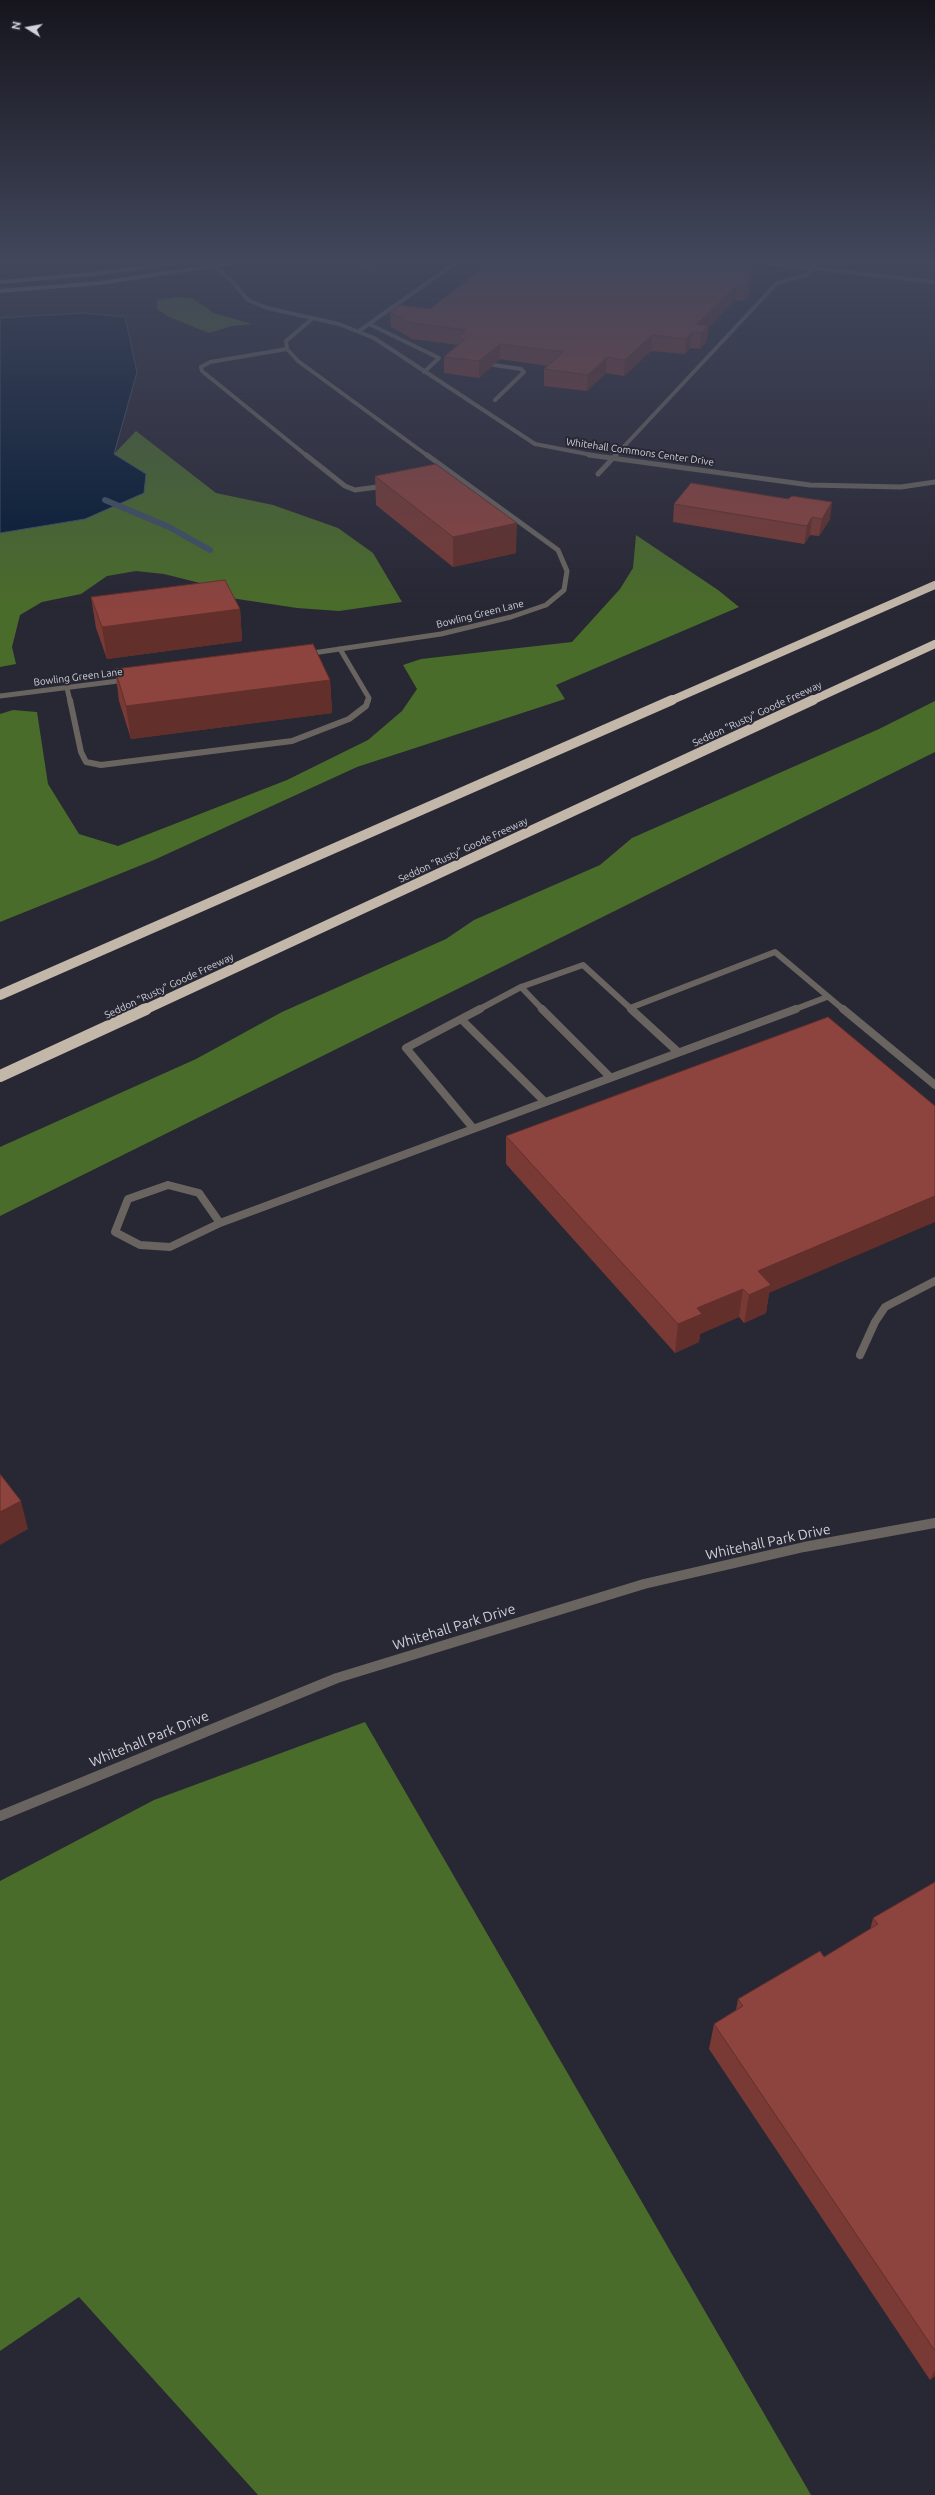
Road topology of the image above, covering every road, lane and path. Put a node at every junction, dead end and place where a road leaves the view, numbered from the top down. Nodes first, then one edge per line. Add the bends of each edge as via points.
1 (208, 375) edge
2 (319, 375) edge
3 (429, 375) edge
4 (521, 375) edge
5 (691, 375) edge
6 (495, 400) dead end
7 (614, 458) junction
8 (452, 473) junction
9 (445, 474) edge
10 (598, 474) dead end
11 (935, 482) edge
12 (388, 486) edge
13 (935, 585) edge
14 (935, 644) edge
15 (340, 649) junction
16 (296, 656) edge
17 (136, 678) edge
18 (67, 688) junction
19 (0, 696) edge
20 (521, 987) junction
21 (0, 996) edge
22 (827, 997) junction
23 (630, 1008) junction
24 (462, 1020) junction
25 (678, 1052) junction
26 (0, 1076) edge
27 (610, 1077) junction
28 (935, 1085) edge
29 (544, 1101) junction
30 (473, 1128) junction
31 (220, 1223) junction
32 (935, 1281) edge
33 (860, 1355) dead end
34 (935, 1523) edge
35 (0, 1816) edge

1 - 12 street via 345,486 355,490 366,490
2 - 8 street, Bowling Green Lane
3 - 7 street, Whitehall Commons Center Drive via 535,444
4 - 6 street
5 - 7 street
7 - 10 street
7 - 11 street, Whitehall Commons Center Drive via 836,488 901,487
8 - 9 street
8 - 15 street, Bowling Green Lane via 558,550 567,571 564,590 546,605 511,618 441,634
13 - 21 highway
14 - 26 highway, Seddon "Rusty" Goode Freeway
15 - 16 street, Bowling Green Lane
15 - 18 street via 369,698 366,706 349,719 292,741 119,764 101,765 86,762 81,752
17 - 18 street, Bowling Green Lane
18 - 19 street, Bowling Green Lane
20 - 23 street via 583,965
20 - 24 street
20 - 27 street
22 - 23 street via 775,952
22 - 25 street
22 - 28 street
23 - 25 street
24 - 29 street
24 - 30 street via 406,1048
25 - 27 street
27 - 29 street
29 - 30 street
30 - 31 street
31 - 31 street via 199,1193 168,1185 128,1199 115,1232 140,1245 170,1247
32 - 33 street via 885,1307
34 - 35 street, Whitehall Park Drive via 804,1547 644,1584 336,1678

